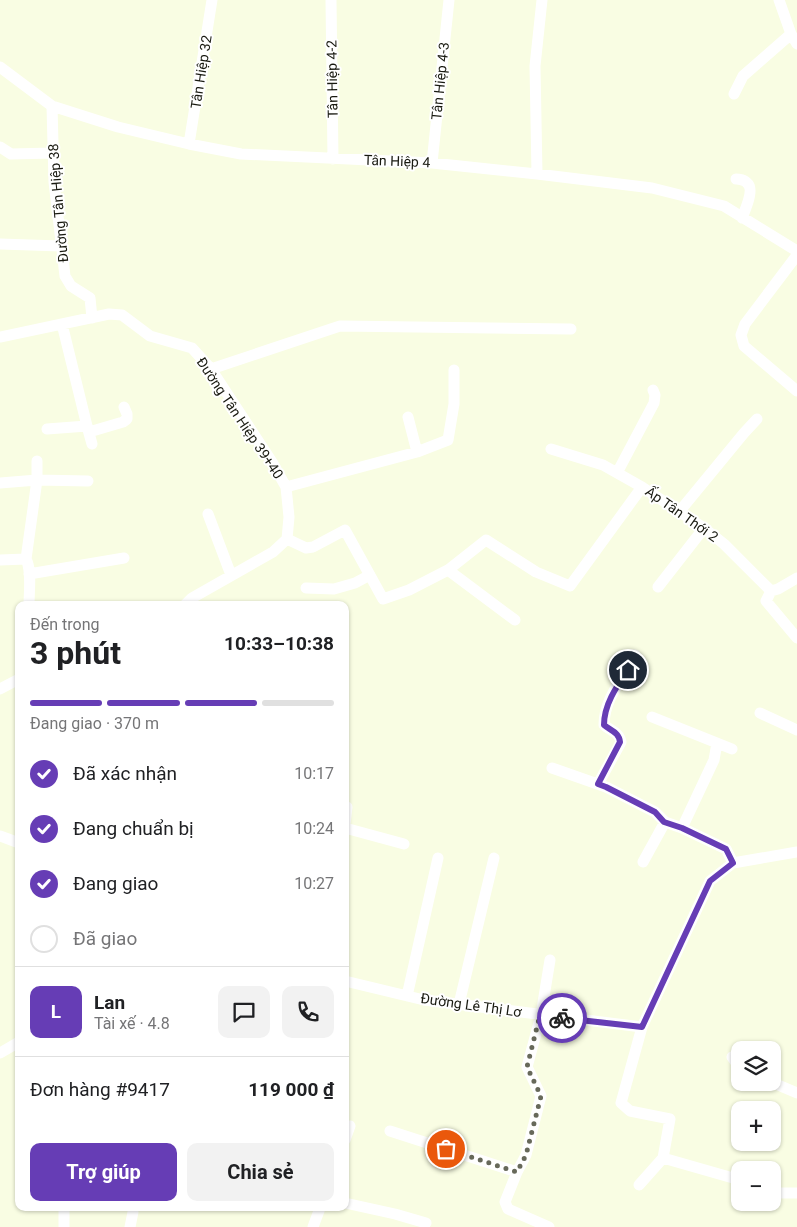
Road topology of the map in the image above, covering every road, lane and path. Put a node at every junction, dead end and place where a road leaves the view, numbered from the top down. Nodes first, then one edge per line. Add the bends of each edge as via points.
1 (212, 0) edge
2 (331, 0) edge
3 (449, 0) edge
4 (542, 0) edge
5 (779, 0) edge
6 (794, 39) edge
7 (0, 67) edge
8 (734, 94) dead end
9 (52, 106) junction
10 (189, 144) junction
11 (0, 147) edge
12 (53, 153) junction
13 (333, 159) junction
14 (432, 163) junction
15 (537, 174) junction
16 (736, 179) dead end
17 (742, 218) junction
18 (0, 244) edge
19 (61, 246) junction
20 (797, 253) edge
21 (92, 318) junction
22 (62, 324) junction
23 (571, 329) dead end
24 (0, 337) edge
25 (211, 369) junction
26 (454, 370) dead end
27 (652, 390) dead end
28 (797, 391) edge
29 (124, 407) dead end
30 (408, 417) dead end
31 (757, 420) dead end
32 (47, 429) dead end
33 (88, 429) junction
34 (92, 444) dead end
35 (551, 449) dead end
36 (417, 452) junction
37 (37, 461) dead end
38 (617, 473) junction
39 (37, 480) junction
40 (88, 481) dead end
41 (0, 483) edge
42 (286, 487) junction
43 (642, 487) junction
44 (679, 512) junction
45 (208, 514) dead end
46 (704, 528) junction
47 (287, 539) junction
48 (26, 558) junction
49 (124, 558) dead end
50 (0, 560) edge
51 (448, 570) junction
52 (29, 574) junction
53 (370, 574) junction
54 (231, 575) junction
55 (797, 578) edge
56 (658, 587) dead end
57 (306, 588) dead end
58 (771, 591) junction
59 (30, 601) edge
60 (189, 601) edge
61 (515, 620) dead end
62 (797, 638) edge
63 (635, 655) dead end
64 (15, 681) edge
65 (0, 689) edge
66 (760, 713) dead end
67 (652, 717) dead end
68 (797, 730) edge
69 (717, 743) junction
70 (732, 749) dead end
71 (552, 768) dead end
72 (598, 784) junction
73 (664, 822) junction
74 (349, 827) edge
75 (682, 828) junction
76 (0, 836) edge
77 (15, 842) edge
78 (404, 844) dead end
79 (797, 852) edge
80 (438, 858) dead end
81 (494, 858) dead end
82 (643, 862) dead end
83 (733, 863) junction
84 (550, 960) dead end
85 (349, 983) edge
86 (407, 996) junction
87 (459, 1004) junction
88 (540, 1015) junction
89 (642, 1027) junction
90 (15, 1044) edge
91 (1, 1052) edge
92 (781, 1086) edge
93 (797, 1093) edge
94 (390, 1131) dead end
95 (663, 1158) junction
96 (517, 1172) junction
97 (731, 1177) edge
98 (639, 1185) dead end
99 (797, 1192) edge
100 (781, 1193) edge
101 (349, 1205) edge
102 (64, 1211) edge
103 (319, 1211) edge
104 (133, 1212) dead end
105 (426, 1223) dead end
106 (64, 1227) edge
107 (130, 1227) edge
108 (313, 1227) edge
109 (549, 1227) edge

1 - 10 street, Tân Hiệp 32
2 - 13 street, Tân Hiệp 4-2
3 - 14 street, Tân Hiệp 4-3
4 - 15 street via 535,66
5 - 6 street
6 - 8 street via 743,76
7 - 9 street, Tân Hiệp 4
9 - 10 street, Tân Hiệp 4 via 118,127
9 - 12 street, Đường Tân Hiệp 38
10 - 13 street, Tân Hiệp 4 via 241,154
11 - 12 street via 11,154
12 - 19 street, Đường Tân Hiệp 38
13 - 14 street, Tân Hiệp 4
14 - 15 street, Tân Hiệp 4
15 - 17 street, Tân Hiệp 4 via 652,188 724,206
16 - 17 street via 746,181 750,188
17 - 20 street, Tân Hiệp 4
18 - 19 street
19 - 21 street, Đường Tân Hiệp 38 via 65,276 71,286 90,298
20 - 28 street via 745,324 741,335 744,346
21 - 22 street, Đường Tân Hiệp 39+40
21 - 25 street, Đường Tân Hiệp 39+40 via 122,315 150,336 192,348
22 - 24 street, Đường Tân Hiệp 39+40
22 - 33 street
23 - 25 street via 340,326
25 - 42 street, Đường Tân Hiệp 39+40
26 - 36 street via 454,404 448,440
27 - 38 street via 654,403
29 - 33 street via 127,419 123,422
30 - 36 street
31 - 44 street
32 - 33 street
33 - 34 street
35 - 38 street, Ấp Tân Thới 2 via 603,465
36 - 42 street
37 - 39 street
38 - 43 street, Ấp Tân Thới 2
39 - 40 street
39 - 41 street
39 - 48 street
42 - 47 street, Đường Tân Hiệp 39+40
43 - 44 street, Ấp Tân Thới 2
43 - 51 street via 570,586 536,572 486,540
44 - 46 street, Ấp Tân Thới 2
45 - 54 street
46 - 56 street
46 - 58 street, Ấp Tân Thới 2
47 - 53 street via 313,548 345,530
47 - 54 street via 273,552
48 - 50 street
48 - 52 street
49 - 52 street
51 - 53 street via 383,599
51 - 61 street
52 - 59 street
53 - 57 street via 355,583 334,589
54 - 60 street
55 - 58 street
58 - 62 street via 766,601
63 - 72 street via 609,703 604,725 617,734 620,742
64 - 65 street
66 - 68 street
67 - 69 street
69 - 70 street
69 - 75 street via 714,760
71 - 72 street
72 - 73 street via 655,812
73 - 75 street
73 - 82 street
74 - 78 street
75 - 83 street via 726,849
76 - 77 street
79 - 83 street
80 - 86 street
81 - 87 street
83 - 89 street via 710,881
84 - 88 street
85 - 86 street, Đường Lê Thị Lơ
86 - 87 street, Đường Lê Thị Lơ
87 - 88 street, Đường Lê Thị Lơ
88 - 89 street, Đường Lê Thị Lơ
88 - 96 street via 527,1067 541,1096 526,1155
89 - 95 street via 620,1103 630,1111 670,1119
90 - 91 street
92 - 93 street
94 - 96 street
95 - 97 street
95 - 98 street
96 - 109 street via 505,1202 508,1209
99 - 100 street
101 - 105 street
102 - 106 street
103 - 108 street
104 - 107 street

